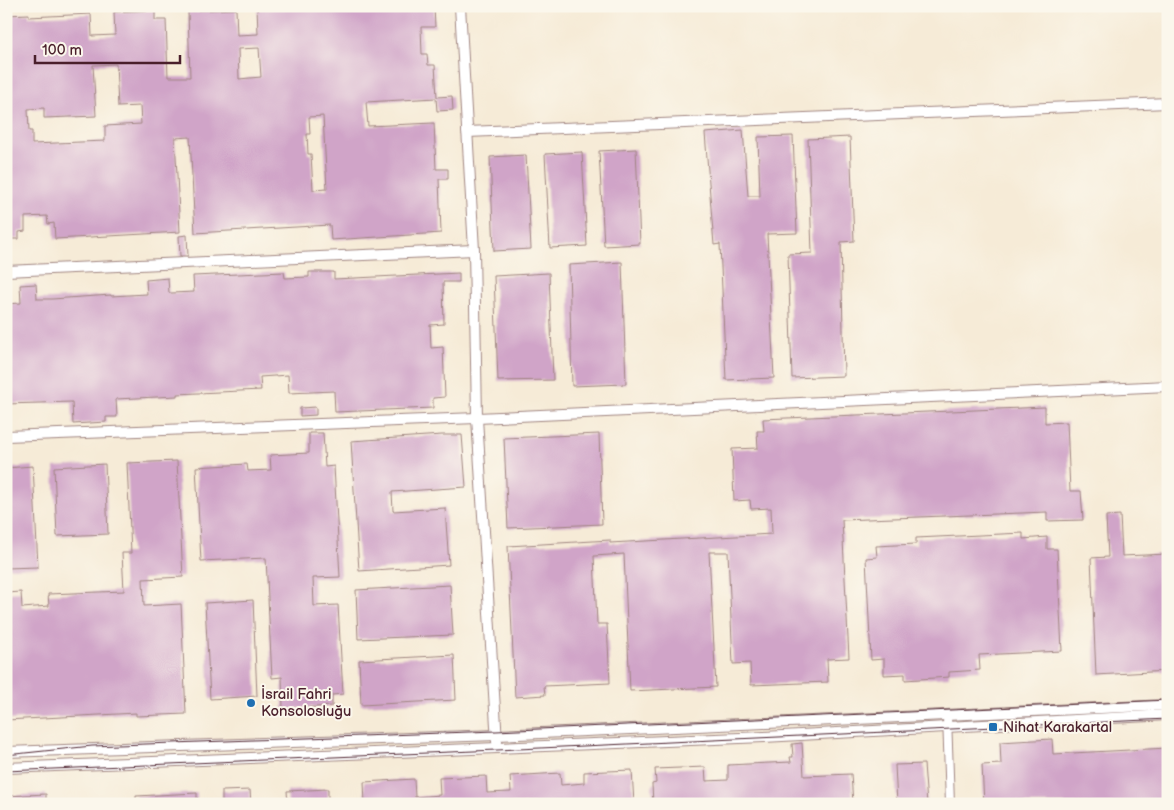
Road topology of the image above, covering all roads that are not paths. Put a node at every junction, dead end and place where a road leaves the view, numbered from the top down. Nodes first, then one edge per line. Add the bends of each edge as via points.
1 (460, 6) edge
2 (1168, 103) edge
3 (467, 132) junction
4 (474, 250) junction
5 (6, 271) edge
6 (1168, 386) edge
7 (478, 418) junction
8 (6, 436) edge
9 (1168, 705) edge
10 (1168, 715) edge
11 (948, 721) junction
12 (497, 735) junction
13 (498, 748) junction
14 (6, 752) edge
15 (6, 768) edge
16 (950, 804) edge

1 - 3 street
2 - 3 street
3 - 4 street
4 - 5 street
4 - 7 street
6 - 7 street
7 - 8 street
7 - 12 street
9 - 11 street
10 - 11 street
11 - 12 street
11 - 13 street via 764,737
11 - 16 street
12 - 13 street
12 - 14 street
13 - 15 street

